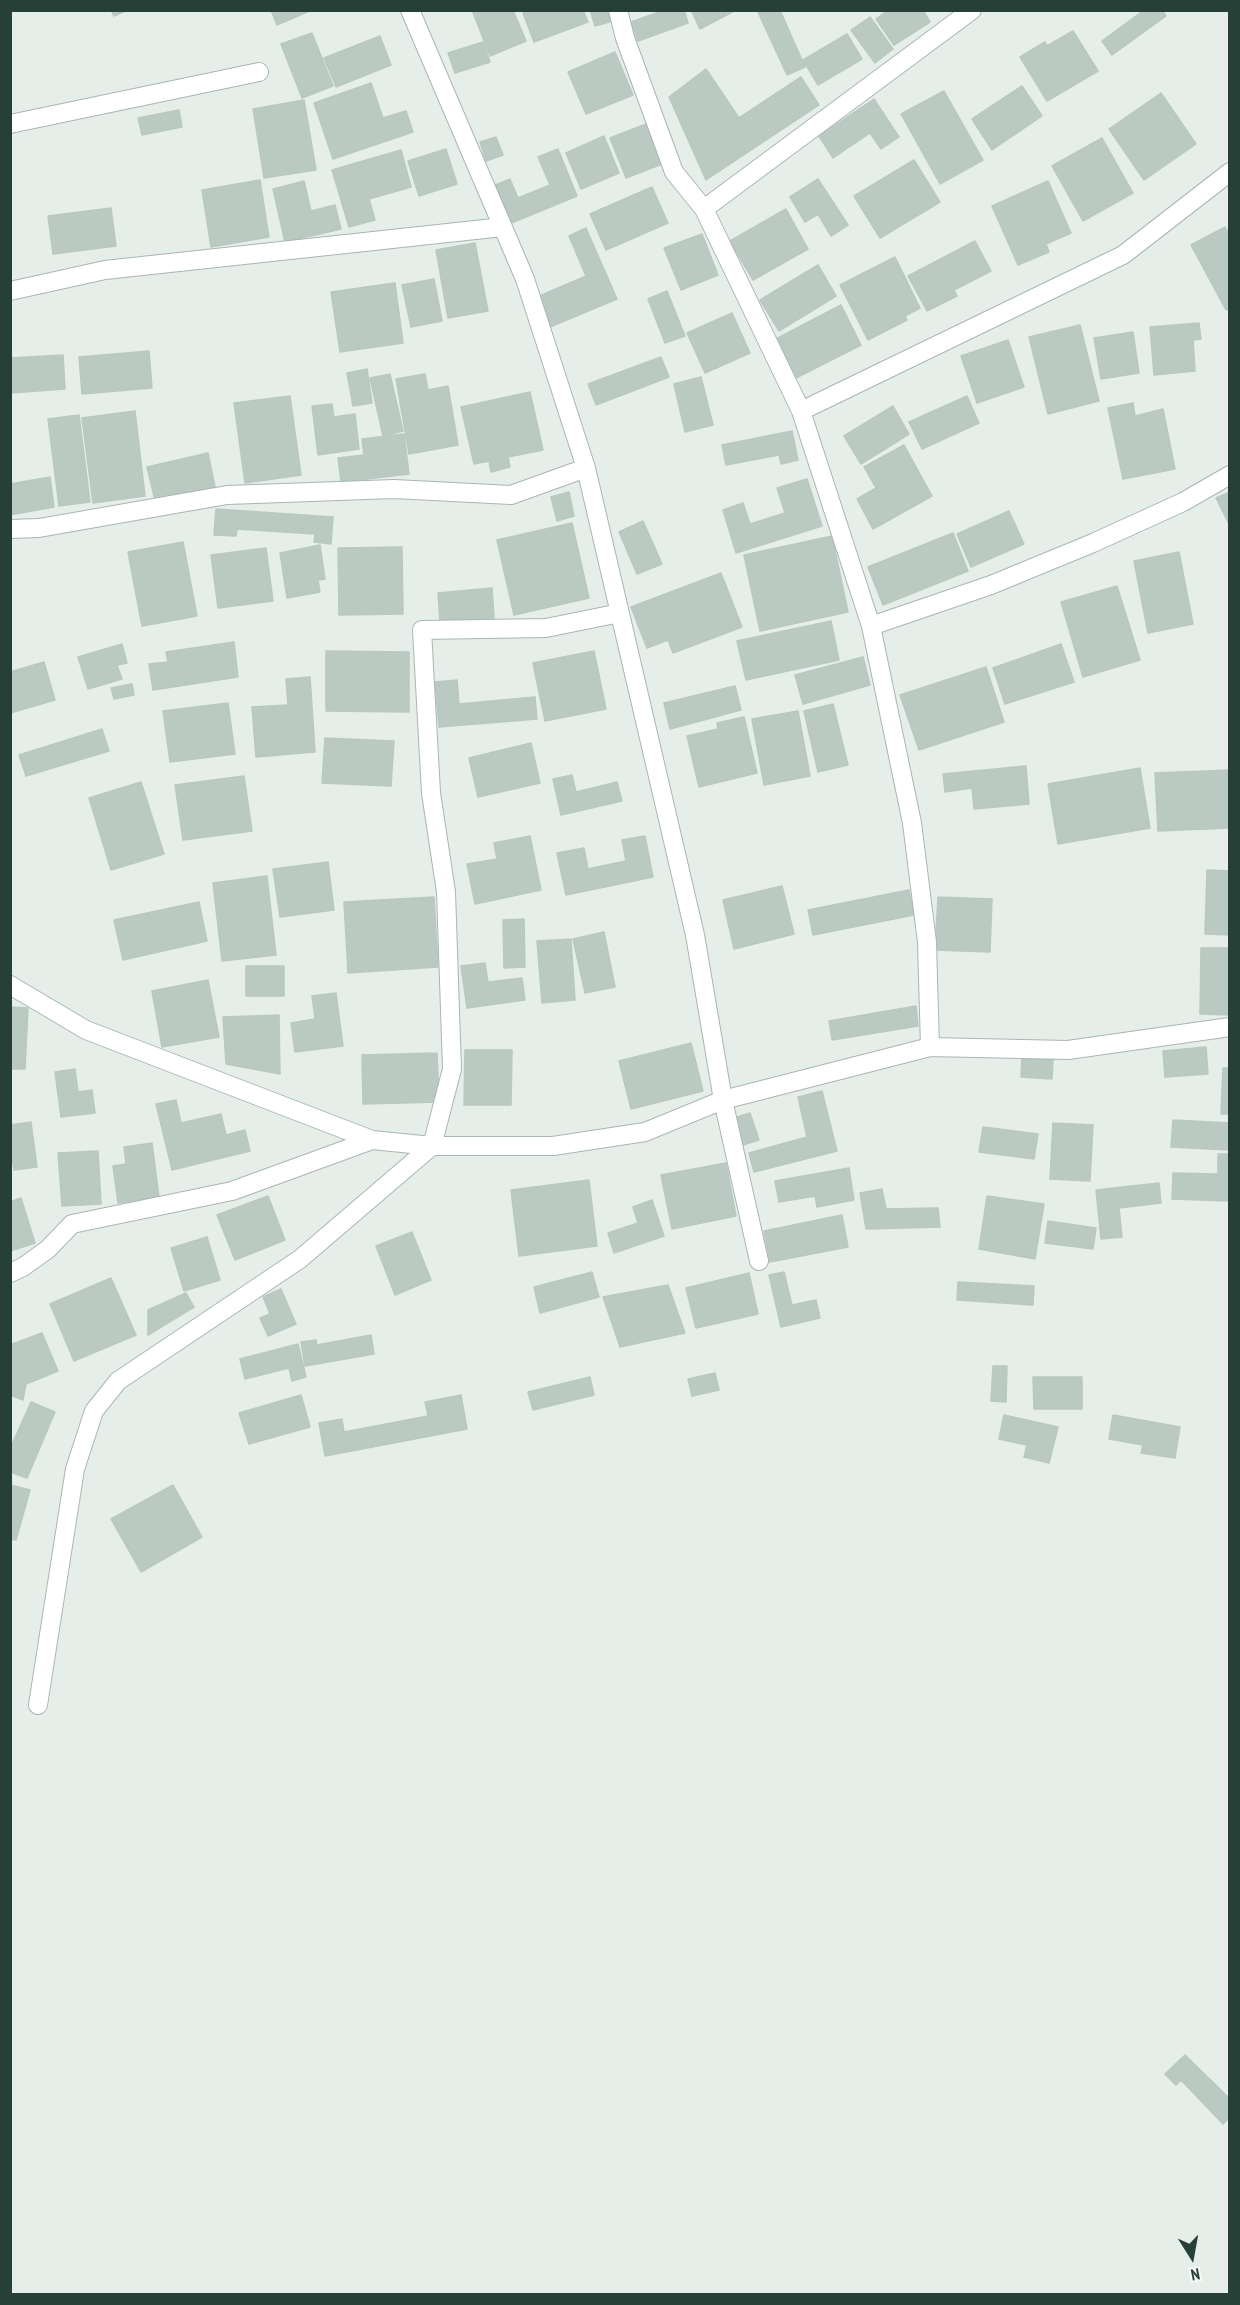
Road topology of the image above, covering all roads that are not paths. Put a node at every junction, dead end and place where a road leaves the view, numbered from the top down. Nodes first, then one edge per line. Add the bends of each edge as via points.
1 (410, 10) edge
2 (618, 10) edge
3 (972, 10) edge
4 (259, 72) dead end
5 (10, 124) edge
6 (1230, 172) edge
7 (704, 209) junction
8 (503, 227) junction
9 (10, 291) edge
10 (801, 411) junction
11 (586, 468) junction
12 (1230, 475) edge
13 (10, 529) edge
14 (620, 613) junction
15 (871, 626) junction
16 (10, 985) edge
17 (1230, 1027) edge
18 (930, 1047) junction
19 (723, 1100) junction
20 (372, 1140) junction
21 (432, 1146) junction
22 (759, 1261) dead end
23 (10, 1273) edge
24 (38, 1705) dead end

1 - 8 street
2 - 7 street via 674,172
3 - 7 street
4 - 5 street
6 - 10 street via 1123,255
7 - 10 street
8 - 9 street via 105,270
8 - 11 street via 525,279
10 - 15 street
11 - 13 street via 511,495 394,489 227,495 39,528
11 - 14 street
12 - 15 street via 1184,502 1093,543 991,585
14 - 19 street via 695,935
14 - 21 street via 546,628 422,630 431,793 446,892 452,1069
15 - 18 street via 912,823 927,942
16 - 20 street via 86,1030
17 - 18 street via 1068,1050
18 - 19 street
19 - 21 street via 645,1132 553,1146
19 - 22 street
20 - 21 street
20 - 23 street via 232,1191 72,1224 48,1249
21 - 24 street via 300,1259 118,1381 94,1411 75,1469

